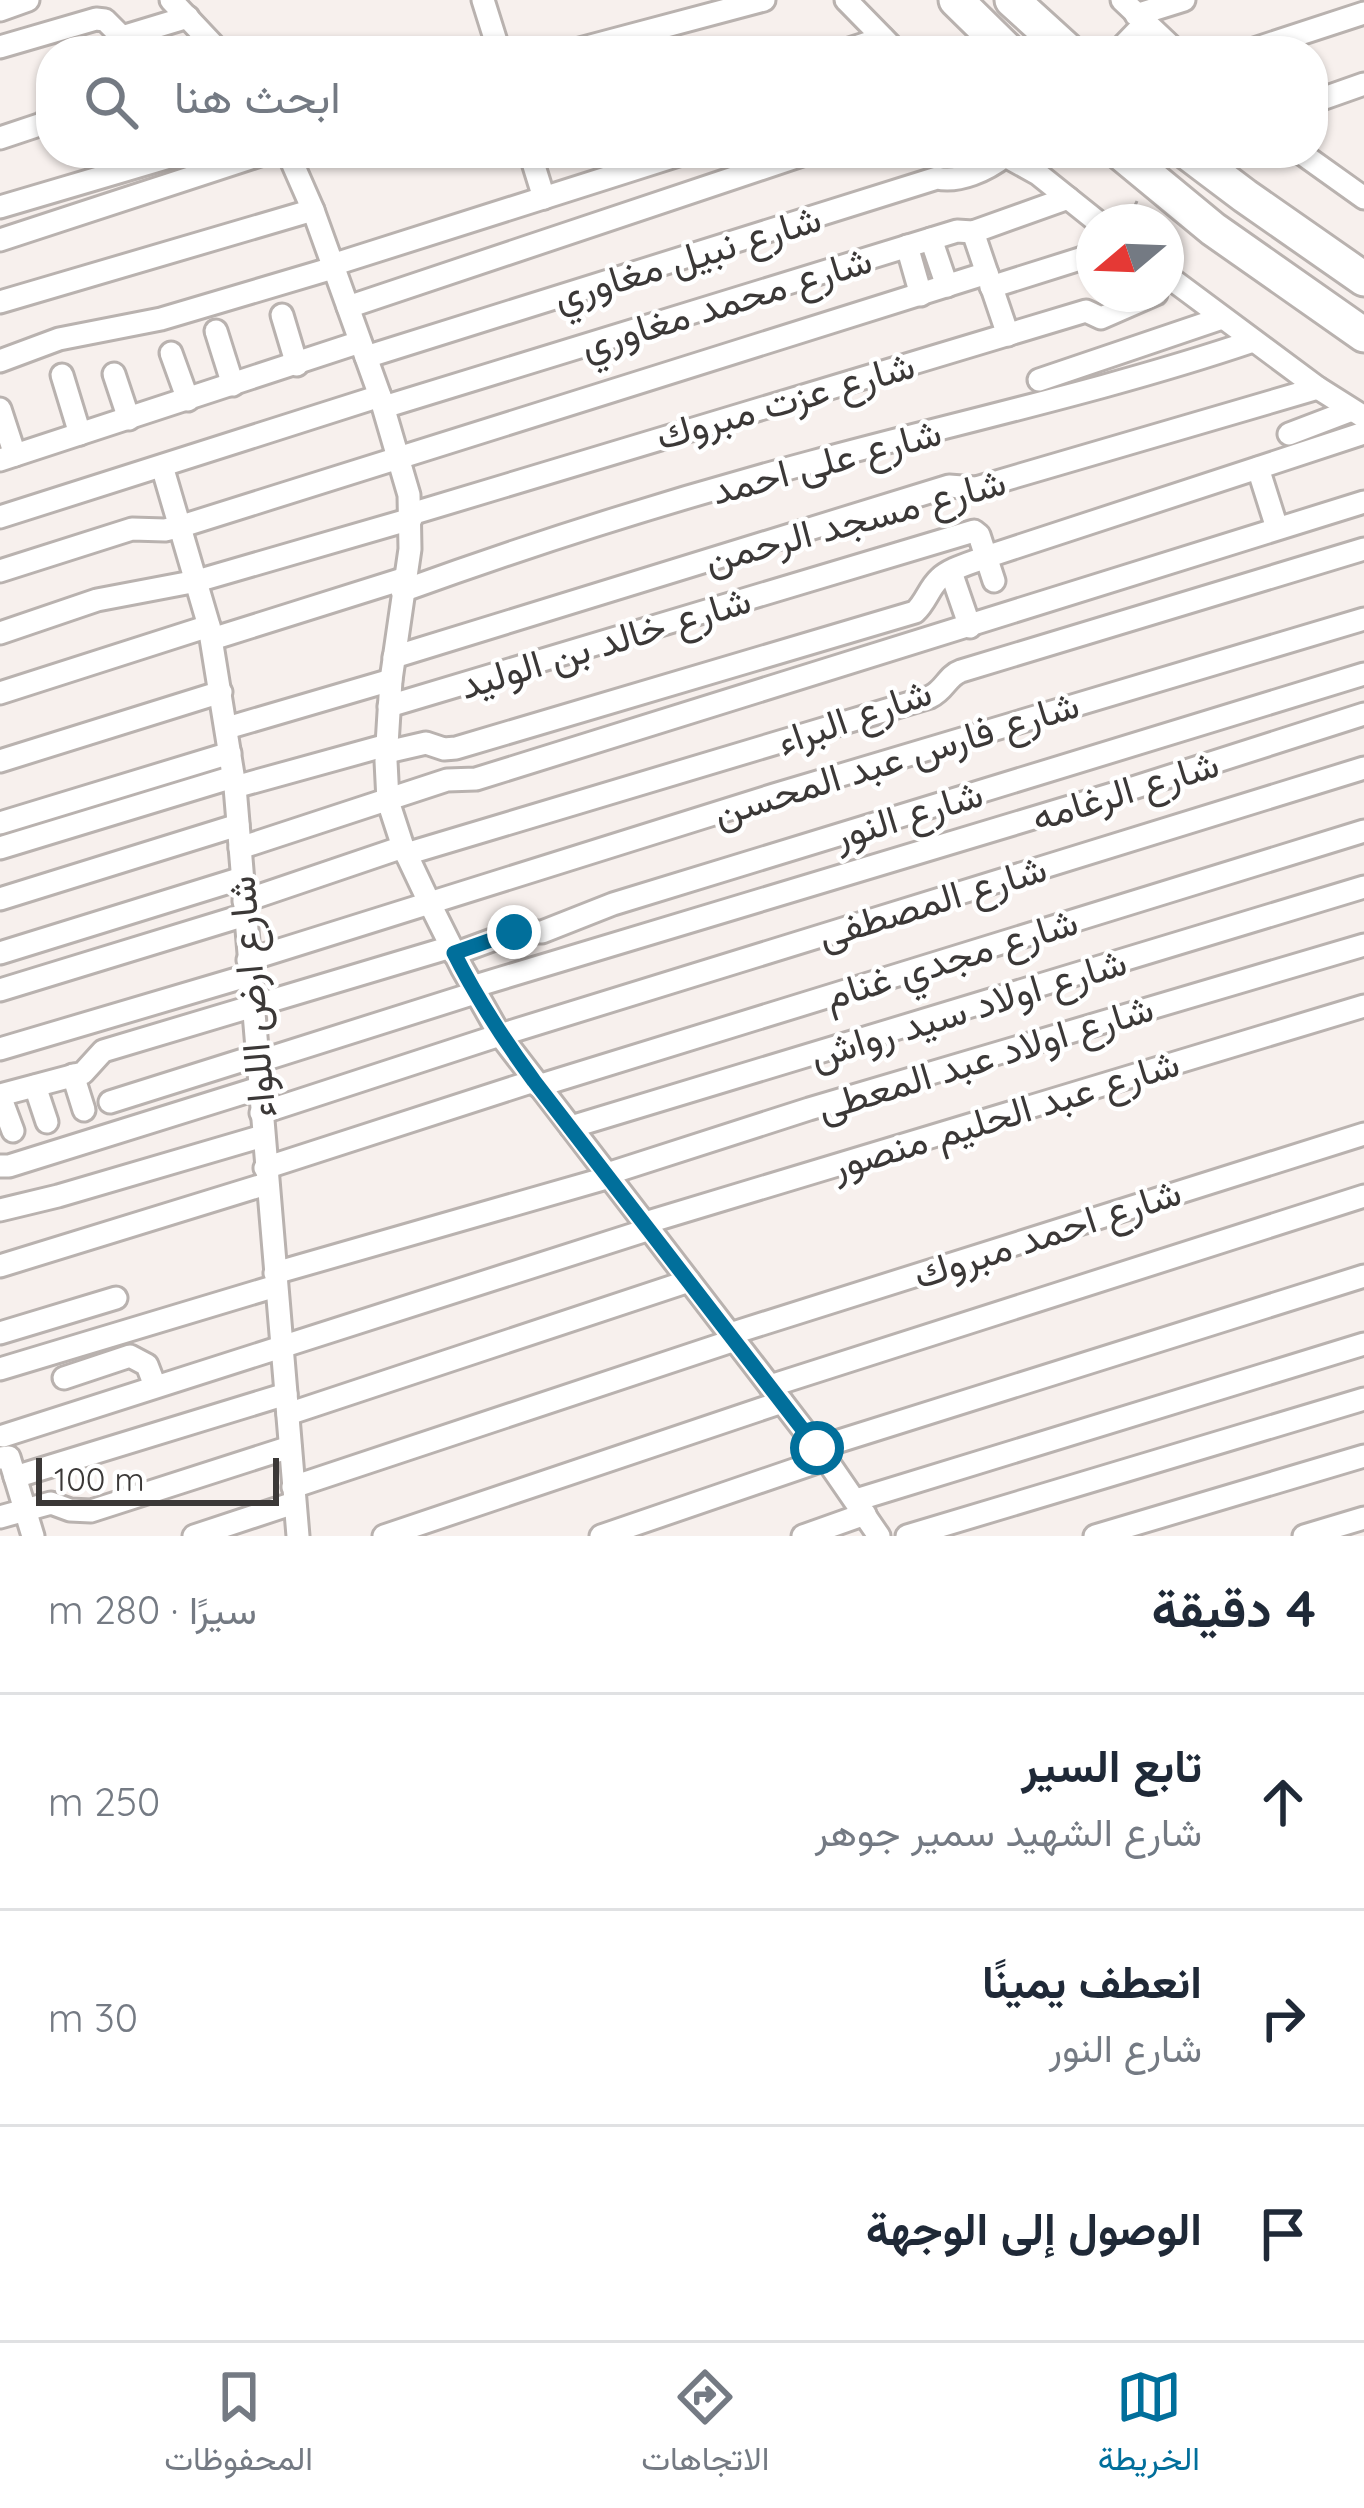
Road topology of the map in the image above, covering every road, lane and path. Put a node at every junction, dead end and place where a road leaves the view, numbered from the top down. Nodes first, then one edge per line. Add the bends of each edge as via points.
1 (28, 0) edge
2 (171, 0) edge
3 (483, 0) edge
4 (764, 0) edge
5 (846, 0) edge
6 (956, 0) edge
7 (1012, 0) edge
8 (1184, 0) edge
9 (0, 10) edge
10 (1134, 13) edge
11 (1364, 14) edge
12 (188, 17) junction
13 (36, 36) edge
14 (38, 36) edge
15 (121, 36) edge
16 (125, 36) edge
17 (205, 36) edge
18 (494, 36) edge
19 (628, 36) edge
20 (882, 36) edge
21 (993, 36) edge
22 (1050, 36) edge
23 (1159, 36) edge
24 (1295, 36) edge
25 (0, 47) edge
26 (1364, 84) edge
27 (1328, 97) edge
28 (36, 126) edge
29 (0, 138) edge
30 (132, 168) edge
31 (220, 168) edge
32 (295, 168) edge
33 (535, 168) edge
34 (638, 168) edge
35 (763, 168) edge
36 (987, 168) edge
37 (1029, 168) edge
38 (1139, 168) edge
39 (1208, 168) edge
40 (1322, 168) edge
41 (544, 198) junction
42 (1068, 198) junction
43 (1364, 198) edge
44 (1076, 204) edge
45 (0, 207) edge
46 (313, 210) junction
47 (973, 232) junction
48 (931, 239) junction
49 (0, 240) edge
50 (907, 246) junction
51 (1076, 260) edge
52 (333, 267) junction
53 (1364, 279) edge
54 (989, 280) junction
55 (947, 286) junction
56 (1184, 292) edge
57 (921, 295) junction
58 (0, 302) edge
59 (347, 307) junction
60 (1110, 312) edge
61 (282, 315) dead end
62 (1097, 317) junction
63 (1222, 318) junction
64 (216, 331) dead end
65 (1364, 334) edge
66 (1008, 335) junction
67 (1253, 341) junction
68 (363, 350) junction
69 (171, 353) dead end
70 (1110, 357) junction
71 (0, 361) edge
72 (297, 364) junction
73 (114, 374) dead end
74 (62, 375) dead end
75 (1040, 380) dead end
76 (233, 385) junction
77 (1318, 388) junction
78 (188, 400) junction
79 (382, 401) junction
80 (0, 409) edge
81 (1358, 414) edge
82 (129, 418) junction
83 (1364, 433) edge
84 (80, 434) junction
85 (1289, 434) dead end
86 (399, 457) junction
87 (8, 458) edge
88 (162, 466) junction
89 (1258, 468) junction
90 (1364, 502) edge
91 (411, 517) junction
92 (0, 518) edge
93 (182, 526) junction
94 (1277, 528) junction
95 (1364, 549) edge
96 (986, 557) junction
97 (0, 572) edge
98 (951, 572) junction
99 (197, 580) junction
100 (994, 581) dead end
101 (404, 584) junction
102 (1364, 619) edge
103 (970, 627) junction
104 (210, 632) junction
105 (0, 633) edge
106 (392, 668) junction
107 (1364, 674) edge
108 (221, 692) junction
109 (0, 694) edge
110 (389, 706) junction
111 (1364, 713) edge
112 (227, 728) junction
113 (387, 748) junction
114 (230, 753) junction
115 (0, 761) edge
116 (1364, 768) edge
117 (234, 782) junction
118 (388, 801) junction
119 (0, 823) edge
120 (1364, 831) edge
121 (239, 837) junction
122 (0, 848) edge
123 (405, 851) junction
124 (1364, 886) edge
125 (244, 898) junction
126 (0, 899) edge
127 (430, 904) junction
128 (1364, 945) edge
129 (453, 950) junction
130 (0, 953) edge
131 (249, 967) junction
132 (0, 990) edge
133 (474, 990) junction
134 (252, 1006) junction
135 (1364, 1006) edge
136 (500, 1035) junction
137 (0, 1049) edge
138 (256, 1059) junction
139 (73, 1075) junction
140 (536, 1083) junction
141 (35, 1086) junction
142 (259, 1088) junction
143 (0, 1096) edge
144 (110, 1102) dead end
145 (84, 1110) dead end
146 (47, 1122) dead end
147 (262, 1124) junction
148 (571, 1127) junction
149 (14, 1131) dead end
150 (1364, 1134) edge
151 (0, 1166) edge
152 (609, 1175) junction
153 (266, 1176) junction
154 (1364, 1196) edge
155 (0, 1210) edge
156 (647, 1226) junction
157 (0, 1266) edge
158 (1364, 1276) edge
159 (276, 1280) junction
160 (689, 1281) junction
161 (116, 1298) dead end
162 (0, 1333) edge
163 (732, 1337) junction
164 (1364, 1344) edge
165 (282, 1345) junction
166 (0, 1370) edge
167 (64, 1378) dead end
168 (155, 1386) junction
169 (776, 1394) junction
170 (1364, 1400) edge
171 (287, 1404) junction
172 (290, 1447) junction
173 (5, 1451) edge
174 (821, 1454) junction
175 (1364, 1456) edge
176 (293, 1495) junction
177 (860, 1507) junction
178 (25, 1509) junction
179 (0, 1517) edge
180 (1364, 1518) edge
181 (33, 1536) edge
182 (194, 1536) edge
183 (298, 1536) edge
184 (384, 1536) edge
185 (601, 1536) edge
186 (803, 1536) edge
187 (878, 1536) edge
188 (907, 1536) edge
189 (1095, 1536) edge
190 (1304, 1536) edge

1 - 9 street
2 - 12 street
3 - 18 street
4 - 19 street
5 - 20 street
6 - 21 highway
7 - 22 highway
8 - 10 street
10 - 23 street
11 - 24 street
12 - 16 street
12 - 17 street
13 - 25 street
14 - 15 street via 96,19
26 - 27 street
28 - 29 street
30 - 45 street
31 - 49 street
32 - 46 street
33 - 41 street
34 - 41 street
35 - 59 street
36 - 68 street, شارع نبيل مغاوري
37 - 42 street
38 - 65 highway
39 - 53 highway
40 - 43 street
41 - 52 street
42 - 44 street
42 - 47 street, شارع محمد مغاوري
46 - 52 street
46 - 58 street
47 - 48 street, شارع محمد مغاوري
47 - 54 street
48 - 50 street, شارع محمد مغاوري
48 - 55 street
50 - 57 street
50 - 79 street, شارع محمد مغاوري
51 - 54 street
52 - 59 street
52 - 71 street
54 - 55 street
54 - 66 street
55 - 57 street
56 - 63 street
57 - 86 street
59 - 68 street
60 - 62 street, شارع عزت مبروك
61 - 72 street
62 - 66 street, شارع عزت مبروك via 1086,311
62 - 70 street
63 - 67 street
63 - 70 street
64 - 76 street
66 - 91 street, شارع عزت مبروك
67 - 77 street
67 - 101 street, شارع على احمد
68 - 72 street, شارع نبيل مغاوري
68 - 79 street
69 - 78 street
70 - 75 street
72 - 76 street, شارع نبيل مغاوري
73 - 82 street
74 - 84 street
76 - 78 street, شارع نبيل مغاوري
77 - 81 street
77 - 106 street, شارع مسجد الرحمن via 976,488 926,493
78 - 82 street, شارع نبيل مغاوري
79 - 86 street
79 - 88 street, شارع محمد مغاوري
80 - 87 street
81 - 85 street
82 - 84 street, شارع نبيل مغاوري
83 - 89 street
84 - 87 street, شارع نبيل مغاوري
86 - 91 street
86 - 93 street
88 - 92 street, شارع محمد مغاوري
88 - 93 street, شارع ارض اللواء
89 - 94 street
89 - 96 street
90 - 94 street
91 - 99 street, شارع عزت مبروك
91 - 101 street
93 - 97 street via 132,529
93 - 99 street, شارع ارض اللواء
94 - 103 street
95 - 123 street, شارع البراء via 961,671 931,697
96 - 98 street
96 - 100 street
96 - 110 street, شارع خالد بن الوليد via 974,531
98 - 103 street
98 - 113 street via 915,612 456,748
99 - 104 street, شارع ارض اللواء
99 - 105 street, شارع عزت مبروك
101 - 104 street, شارع على احمد
101 - 106 street
102 - 127 street, شارع فارس عبد المحسن
103 - 118 street
104 - 108 street, شارع ارض اللواء
104 - 109 street, شارع على احمد
106 - 110 street
106 - 112 street, شارع مسجد الرحمن
107 - 129 street, شارع النور via 542,932
108 - 112 street, شارع ارض اللواء
108 - 115 street
110 - 113 street
111 - 133 street, شارع الرغامه
112 - 114 street, شارع ارض اللواء
113 - 117 street
113 - 118 street
114 - 117 street, شارع ارض اللواء
114 - 119 street
116 - 136 street, شارع المصطفى
117 - 121 street, شارع ارض اللواء
117 - 122 street
118 - 121 street
118 - 123 street
120 - 140 street, شارع مجدي غنام
121 - 125 street, شارع ارض اللواء
121 - 126 street
123 - 125 street, شارع البراء
123 - 127 street
124 - 148 street, شارع اولاد سيد رواش
125 - 130 street
125 - 131 street, شارع ارض اللواء
125 - 132 street
127 - 129 street
127 - 131 street, شارع فارس عبد المحسن
128 - 152 street, شارع اولاد عبد المعطى
129 - 133 street
129 - 134 street, شارع النور
131 - 134 street, شارع ارض اللواء
131 - 137 street, شارع فارس عبد المحسن
133 - 136 street
133 - 138 street, شارع الرغامه
134 - 138 street, شارع ارض اللواء
134 - 139 street, شارع النور via 103,1051
135 - 156 street, شارع عبد الحليم منصور
136 - 140 street
136 - 147 street, شارع المصطفى
138 - 142 street, شارع ارض اللواء
138 - 144 street, شارع الرغامه
139 - 141 street, شارع النور
139 - 145 street
140 - 148 street
140 - 153 street, شارع مجدي غنام
141 - 143 street, شارع النور
141 - 146 street
142 - 147 street, شارع ارض اللواء
142 - 151 street
143 - 149 street
147 - 153 street, شارع ارض اللواء
147 - 155 street, شارع المصطفى
148 - 152 street
150 - 163 street, شارع احمد مبروك
152 - 156 street
152 - 159 street, شارع اولاد عبد المعطى
153 - 157 street, شارع مجدي غنام
153 - 159 street, شارع ارض اللواء
154 - 169 street
156 - 160 street
156 - 165 street, شارع عبد الحليم منصور
158 - 174 street
159 - 165 street, شارع ارض اللواء
159 - 166 street, شارع اولاد عبد المعطى
160 - 163 street
160 - 171 street
161 - 162 street
163 - 169 street
163 - 176 street, شارع احمد مبروك
164 - 177 street
165 - 168 street, شارع عبد الحليم منصور
165 - 171 street, شارع ارض اللواء
167 - 168 street via 130,1356 147,1365
168 - 173 street, شارع عبد الحليم منصور
169 - 174 street
169 - 184 street
170 - 188 street
171 - 172 street, شارع ارض اللواء
171 - 173 street
172 - 176 street, شارع ارض اللواء
172 - 178 street via 91,1511 51,1503
173 - 178 street
174 - 177 street
174 - 185 street
175 - 189 street
176 - 182 street, شارع احمد مبروك
176 - 183 street, شارع ارض اللواء
177 - 186 street
177 - 187 street
178 - 179 street
178 - 181 street
180 - 190 street

